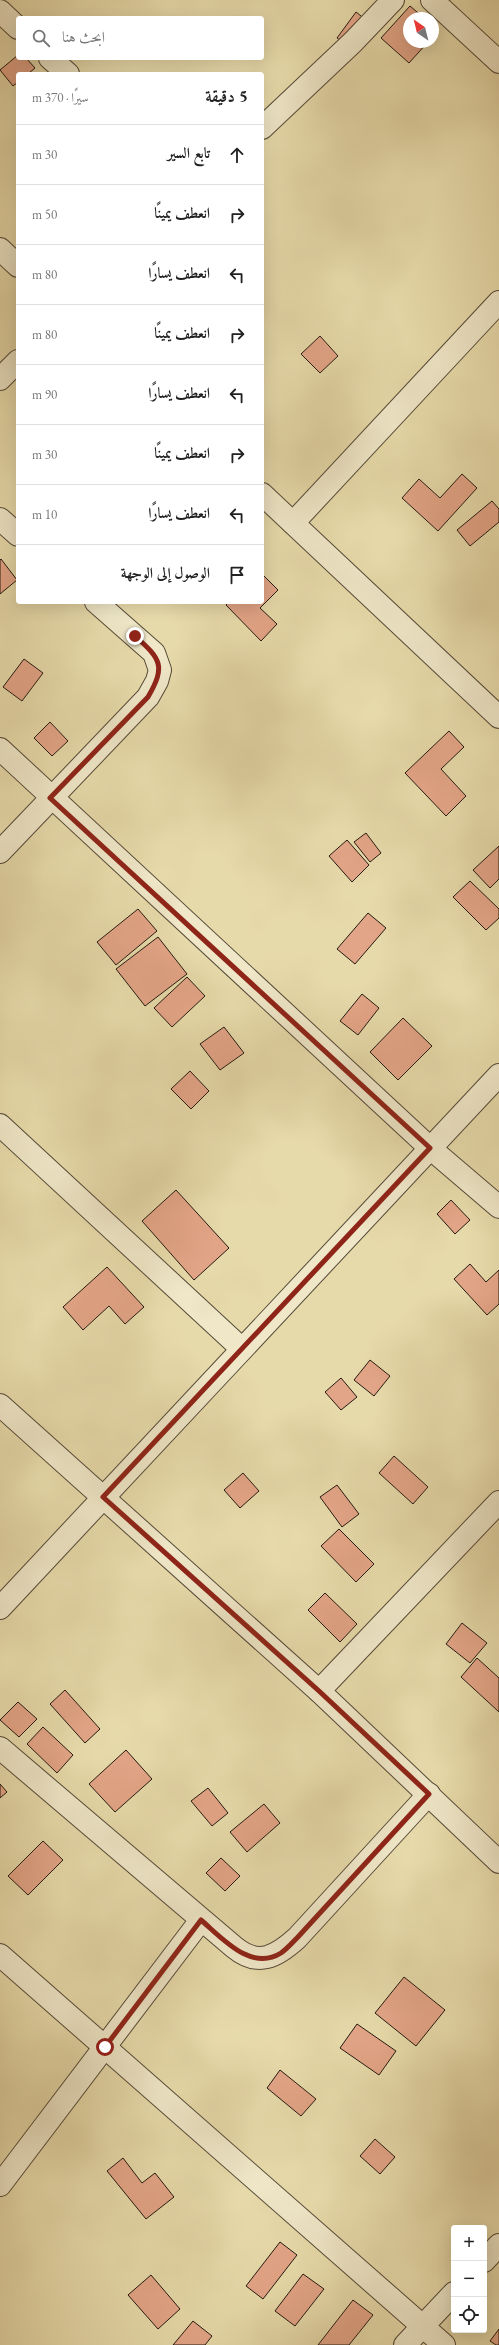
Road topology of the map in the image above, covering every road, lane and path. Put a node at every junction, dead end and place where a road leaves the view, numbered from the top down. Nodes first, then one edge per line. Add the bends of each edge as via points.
1 (393, 0) edge
2 (432, 0) edge
3 (0, 11) edge
4 (16, 26) edge
5 (52, 60) edge
6 (499, 62) edge
7 (66, 72) edge
8 (264, 126) edge
9 (0, 249) edge
10 (16, 264) edge
11 (499, 302) edge
12 (16, 363) edge
13 (0, 379) edge
14 (264, 496) edge
15 (0, 519) edge
16 (293, 523) junction
17 (16, 533) edge
18 (98, 604) edge
19 (499, 718) edge
20 (0, 749) edge
21 (50, 798) junction
22 (0, 852) edge
23 (499, 1075) edge
24 (0, 1126) edge
25 (430, 1148) junction
26 (499, 1207) edge
27 (242, 1349) junction
28 (0, 1405) edge
29 (103, 1497) junction
30 (499, 1502) edge
31 (0, 1608) edge
32 (319, 1691) junction
33 (0, 1748) edge
34 (429, 1794) junction
35 (499, 1862) edge
36 (201, 1920) junction
37 (0, 1955) edge
38 (105, 2047) junction
39 (0, 2185) edge
40 (499, 2245) edge
41 (487, 2258) edge
42 (451, 2296) edge
43 (423, 2325) junction
44 (405, 2345) edge
45 (444, 2345) edge

1 - 8 street via 354,42
2 - 6 street
3 - 4 street
5 - 7 street
9 - 10 street
11 - 16 street
12 - 13 street
14 - 16 street
15 - 17 street
16 - 19 street
18 - 21 street via 154,653 160,670 148,697
20 - 21 street
21 - 22 street
21 - 25 street
23 - 25 street
24 - 27 street
25 - 26 street
25 - 27 street
27 - 29 street
28 - 29 street
29 - 31 street
29 - 32 street
30 - 32 street
32 - 34 street
33 - 36 street
34 - 35 street
34 - 36 street via 297,1938 280,1953 263,1958 244,1955
36 - 38 street
37 - 38 street
38 - 39 street
38 - 43 street
40 - 41 street
42 - 43 street
43 - 44 street
43 - 45 street

